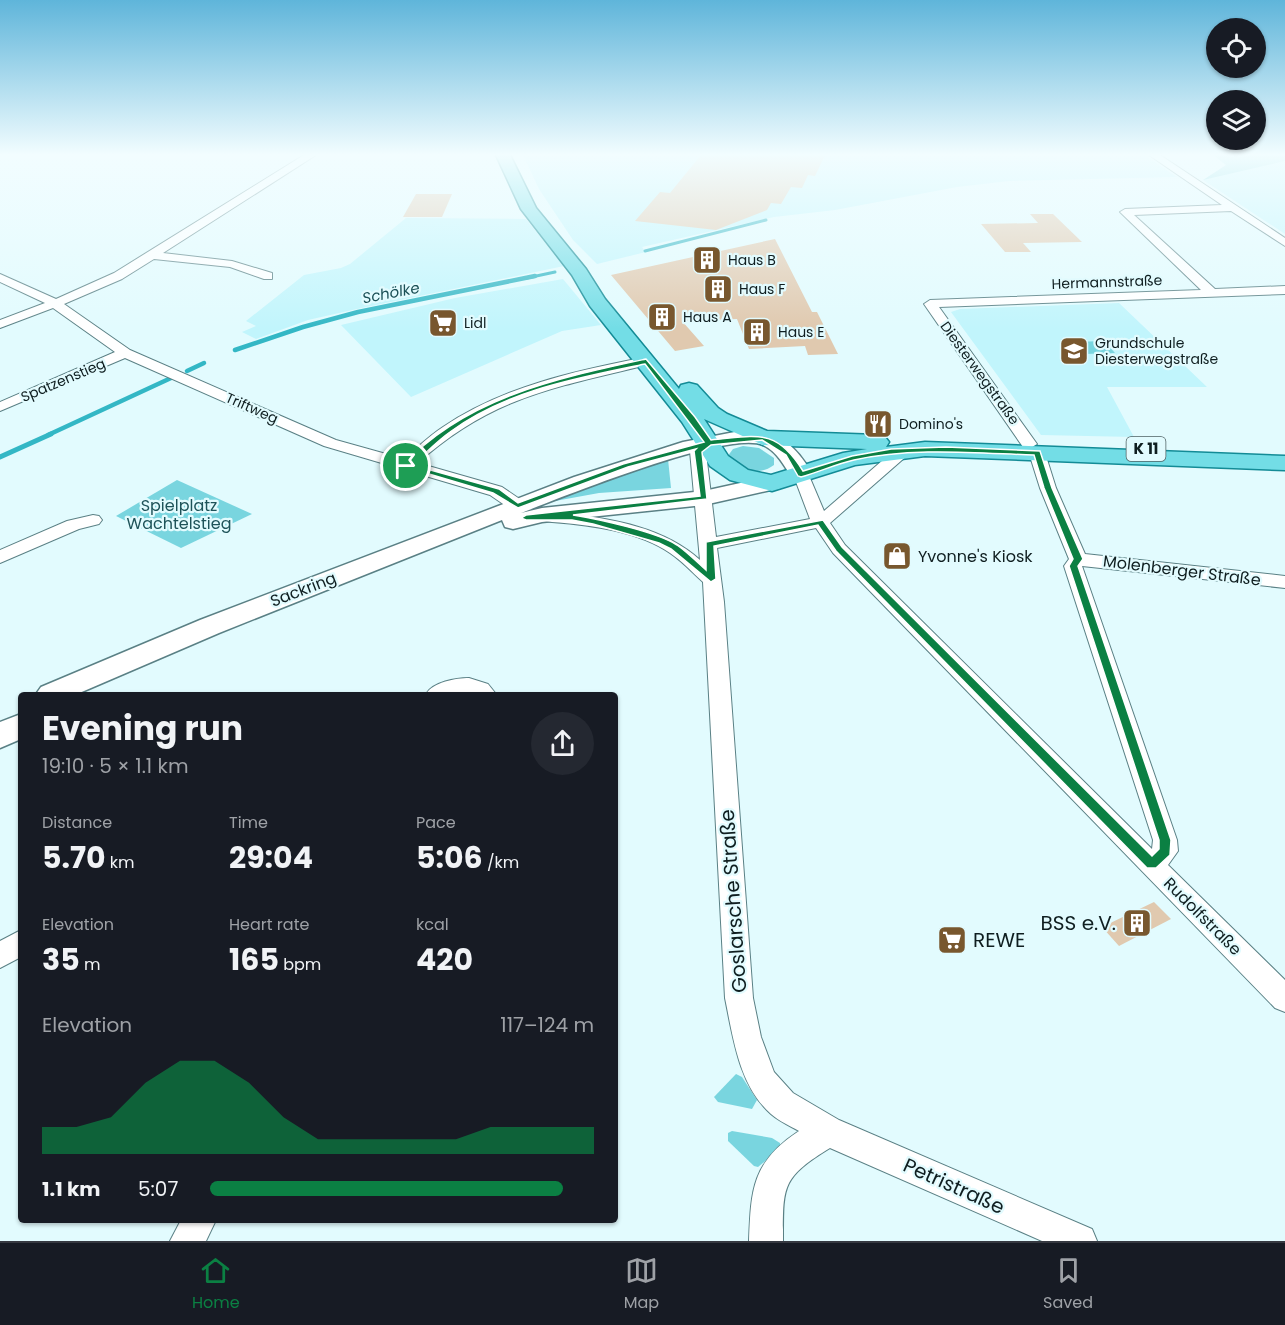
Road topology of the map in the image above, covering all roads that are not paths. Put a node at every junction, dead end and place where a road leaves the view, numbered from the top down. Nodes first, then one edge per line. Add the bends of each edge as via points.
1 (219, 213) edge
2 (533, 213) edge
3 (542, 213) edge
4 (1126, 213) edge
5 (1242, 213) edge
6 (1285, 243) edge
7 (152, 255) junction
8 (268, 276) dead end
9 (4, 282) edge
10 (1285, 290) edge
11 (1212, 293) junction
12 (930, 303) joint
13 (55, 304) junction
14 (0, 324) edge
15 (125, 353) junction
16 (646, 361) junction
17 (0, 407) edge
18 (697, 412) junction
19 (763, 438) junction
20 (708, 443) junction
21 (1033, 448) junction
22 (904, 450) junction
23 (1285, 456) edge
24 (1285, 463) edge
25 (406, 466) junction
26 (801, 474) junction
27 (772, 483) junction
28 (704, 498) junction
29 (522, 512) junction
30 (93, 520) dead end
31 (820, 522) junction
32 (709, 544) junction
33 (0, 557) edge
34 (1078, 559) junction
35 (711, 579) junction
36 (1285, 582) edge
37 (56, 692) edge
38 (90, 692) edge
39 (442, 692) edge
40 (483, 692) edge
41 (18, 710) edge
42 (0, 719) edge
43 (18, 727) edge
44 (0, 736) edge
45 (1152, 864) junction
46 (18, 944) edge
47 (0, 956) edge
48 (1285, 999) edge
49 (828, 1131) junction
50 (199, 1223) edge
51 (187, 1241) edge
52 (766, 1241) edge
53 (1080, 1241) edge

1 - 7 street
2 - 16 main road, K 11 via 580,273 597,302
3 - 18 main road, K 11
4 - 11 street
5 - 6 street
7 - 8 street via 232,264
7 - 13 street via 104,284
9 - 13 street, Triftweg
10 - 11 street, Hermannstraße
11 - 12 street, Hermannstraße
12 - 21 street, Diesterwegstraße
13 - 14 street
13 - 15 street, Triftweg
15 - 17 street, Spatzenstieg
15 - 25 street, Triftweg via 330,443
16 - 18 main road, K 11
16 - 25 street via 527,390 448,430
18 - 19 main road, K 11
18 - 20 main road, K 11
19 - 20 main road, Sackring
19 - 21 main road, K 11
19 - 26 main road, K 11 via 789,454
20 - 27 main road, K 11 via 719,461 733,472
20 - 28 street, Goslarsche Straße via 698,451
20 - 29 main road, Sackring via 558,490
21 - 22 main road, K 11
21 - 23 main road, K 11
21 - 24 main road, K 11
21 - 34 street, Diesterwegstraße
22 - 26 main road, K 11 via 852,458
22 - 31 street
25 - 29 street, Triftweg via 496,491
26 - 27 main road, K 11
26 - 31 street, Rudolfstraße
27 - 28 main road
28 - 29 main road
28 - 32 street, Goslarsche Straße
29 - 35 street via 594,521 662,542 674,547
29 - 37 main road, Sackring via 185,635
29 - 38 main road, Sackring
30 - 33 street
31 - 32 street
31 - 45 street, Rudolfstraße via 839,549
32 - 35 street, Goslarsche Straße
34 - 36 street, Molenberger Straße
34 - 45 street, Diesterwegstraße via 1073,566 1165,840 1166,851
35 - 49 street, Goslarsche Straße via 739,998 747,1037 762,1081 782,1104
39 - 40 street via 472,685
41 - 42 main road
43 - 44 main road
45 - 48 street, Rudolfstraße
46 - 47 street
49 - 52 street via 788,1156 775,1171 766,1200
49 - 53 street, Petristraße
50 - 51 street

